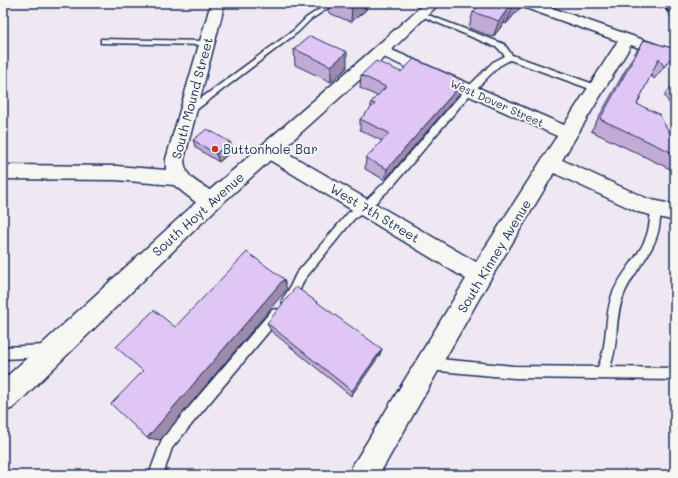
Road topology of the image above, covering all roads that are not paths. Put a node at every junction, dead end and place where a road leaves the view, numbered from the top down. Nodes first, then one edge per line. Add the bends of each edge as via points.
1 (218, 3) edge
2 (333, 3) edge
3 (525, 3) edge
4 (427, 8) edge
5 (627, 39) junction
6 (104, 41) dead end
7 (206, 43) junction
8 (382, 50) junction
9 (675, 56) edge
10 (509, 57) junction
11 (596, 88) junction
12 (470, 90) junction
13 (186, 113) junction
14 (569, 134) junction
15 (269, 151) junction
16 (551, 163) junction
17 (3, 172) edge
18 (178, 178) junction
19 (210, 202) junction
20 (365, 207) junction
21 (666, 212) edge
22 (480, 276) junction
23 (52, 351) junction
24 (3, 353) edge
25 (429, 364) junction
26 (601, 373) junction
27 (675, 374) edge
28 (3, 398) edge
29 (156, 475) edge
30 (363, 475) edge

1 - 7 street, South Mound Street
2 - 13 lane via 308,19 296,31
3 - 5 street
4 - 8 main road, South Hoyt Avenue
4 - 10 lane via 501,46
5 - 9 street
5 - 11 street, South Kinney Avenue
6 - 7 lane
7 - 13 street, South Mound Street
8 - 12 street, West Dover Street
8 - 15 main road, South Hoyt Avenue
10 - 11 lane
10 - 12 lane via 496,64
11 - 14 street, South Kinney Avenue
12 - 14 street, West Dover Street
12 - 20 lane via 399,173
13 - 18 street, South Mound Street via 175,159
14 - 16 street, South Kinney Avenue
15 - 19 main road, South Hoyt Avenue
15 - 20 street, West 7th Street
16 - 21 street via 645,206
16 - 22 street, South Kinney Avenue
17 - 18 street via 116,173
18 - 19 street, South Mound Street
19 - 23 main road, South Hoyt Avenue
20 - 22 street, West 7th Street
20 - 29 lane via 351,216 300,277 292,294 168,444
21 - 26 lane via 618,295 608,357
22 - 25 street, South Kinney Avenue
23 - 24 lane
23 - 28 main road, South Hoyt Avenue
25 - 26 lane via 514,372
25 - 30 street, South Kinney Avenue
26 - 27 lane

